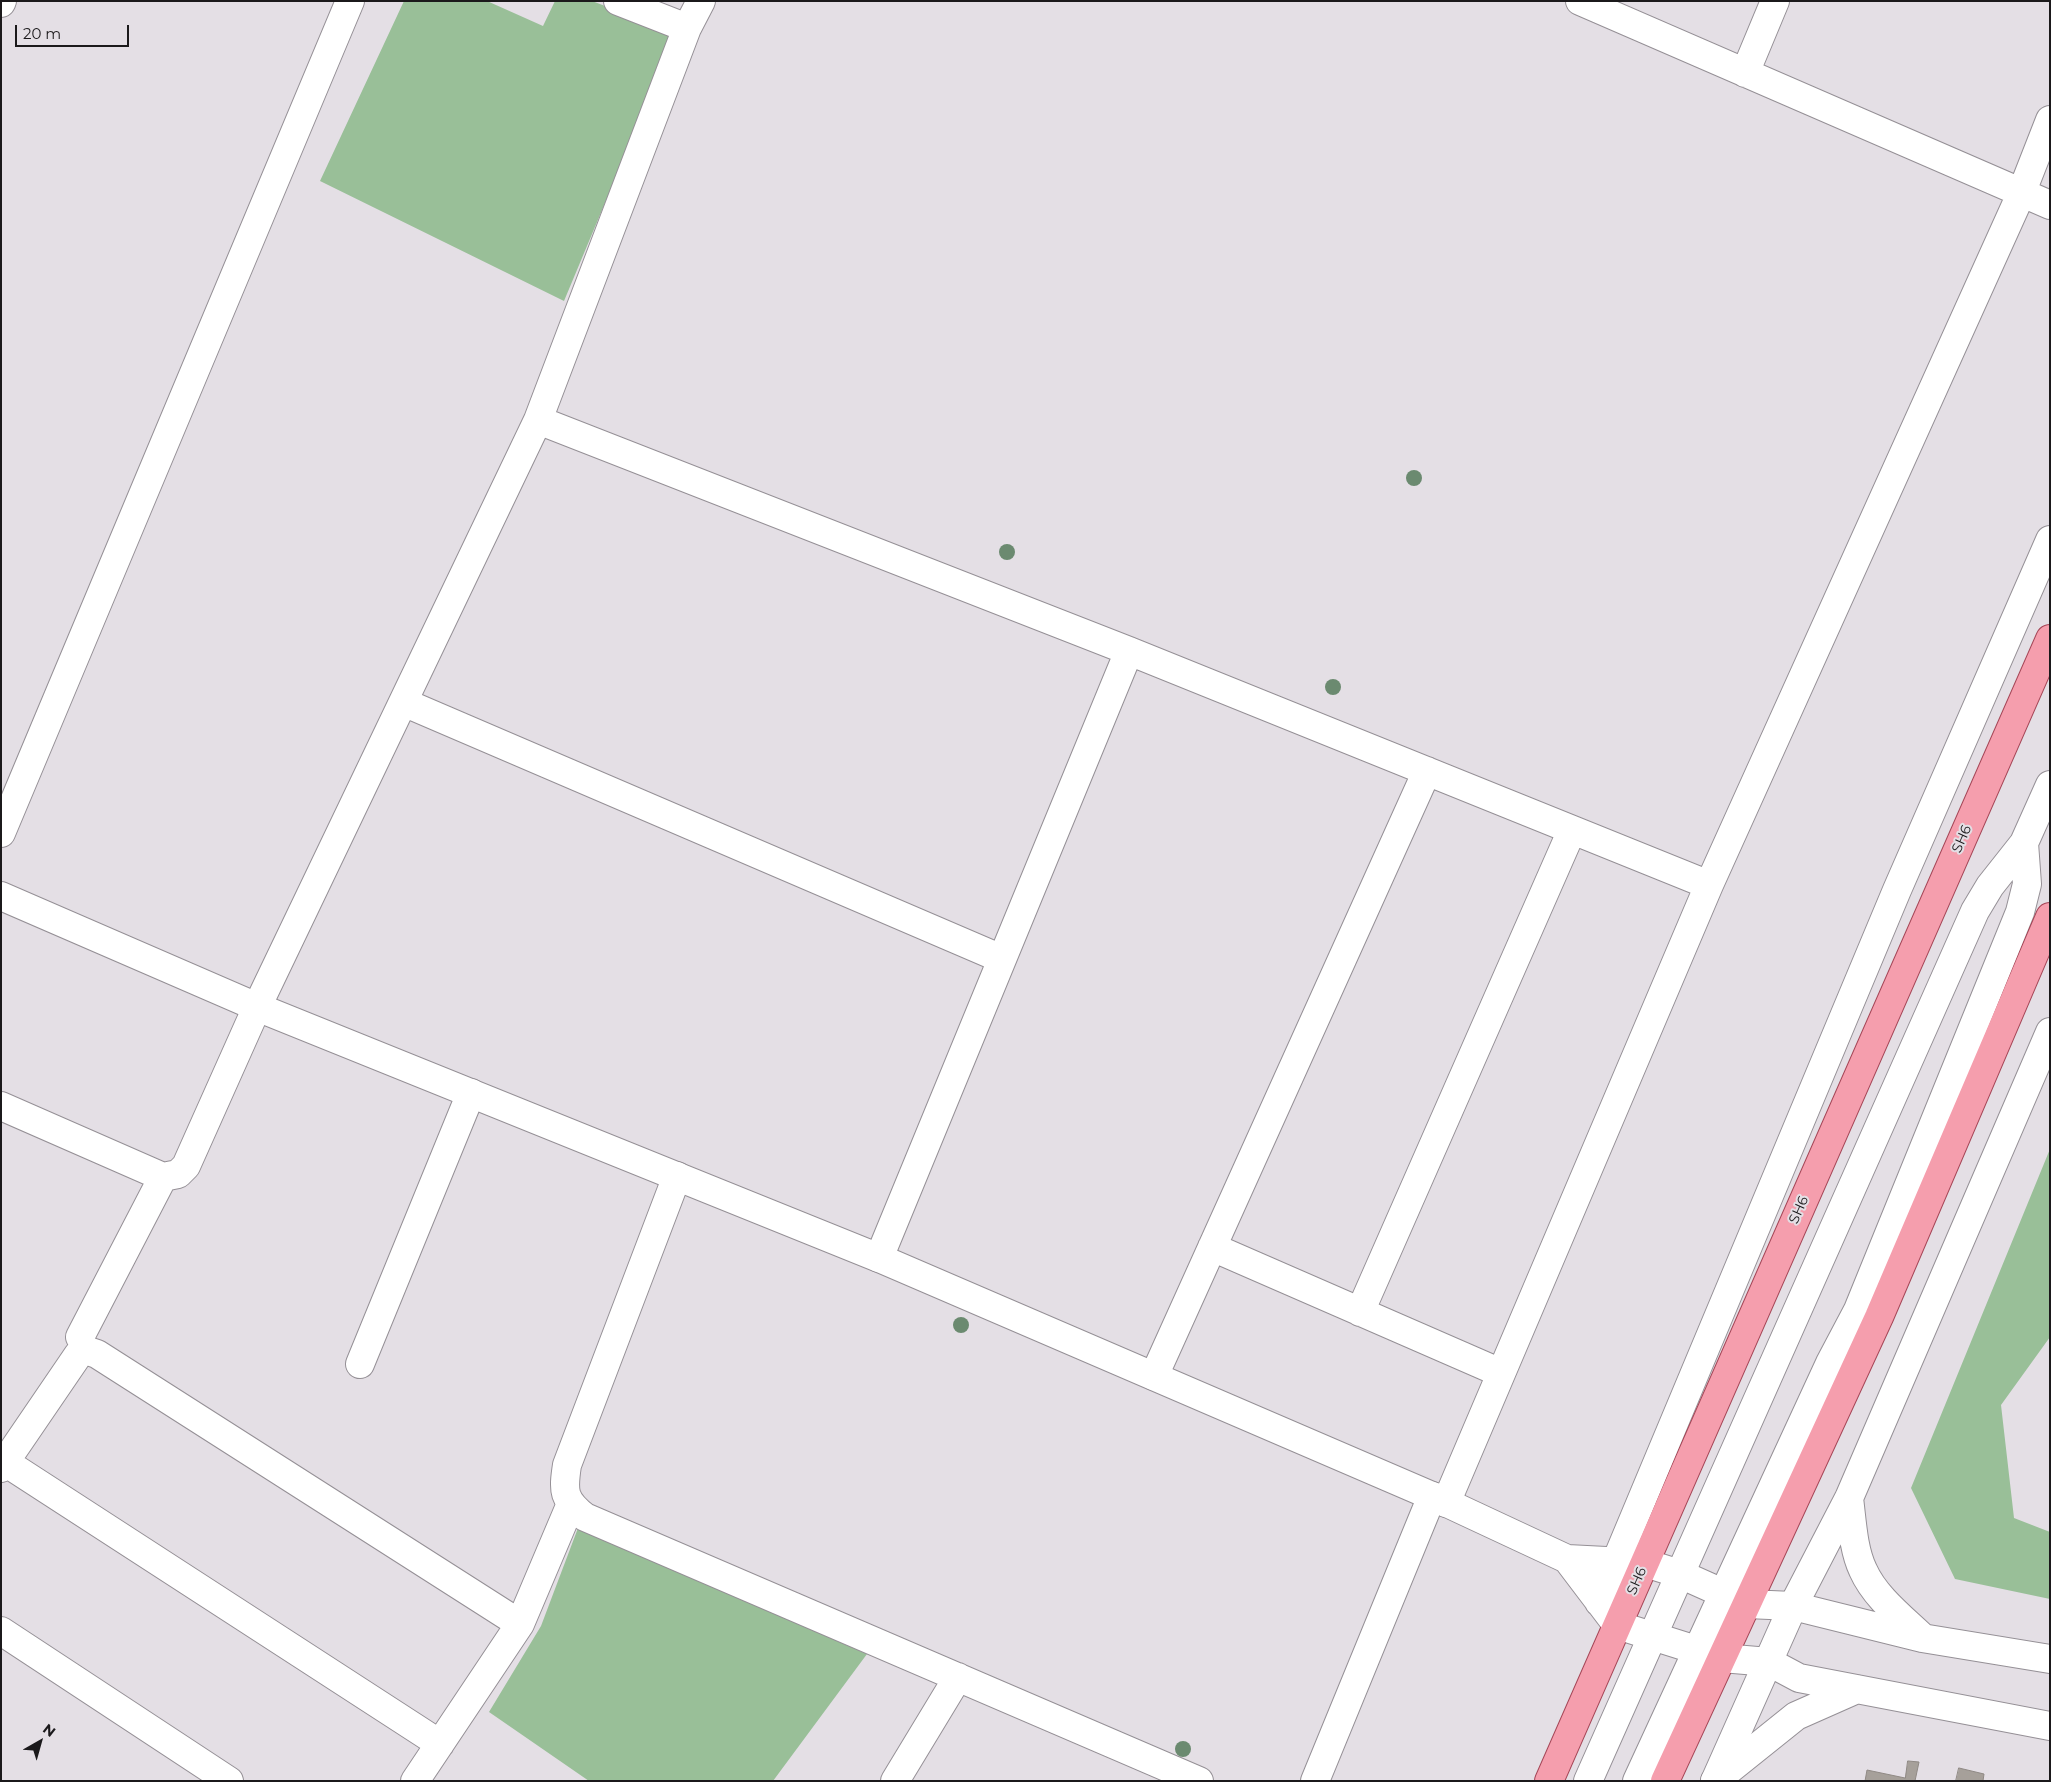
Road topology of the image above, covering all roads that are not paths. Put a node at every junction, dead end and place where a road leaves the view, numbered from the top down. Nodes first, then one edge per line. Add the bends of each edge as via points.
1 (350, 1) edge
2 (618, 1) edge
3 (701, 1) edge
4 (1580, 1) edge
5 (1775, 1) edge
6 (687, 28) junction
7 (1745, 73) junction
8 (2050, 120) edge
9 (2021, 194) junction
10 (2050, 206) edge
11 (538, 420) junction
12 (2050, 540) edge
13 (2050, 639) edge
14 (1129, 651) junction
15 (403, 702) junction
16 (1427, 771) junction
17 (2050, 784) edge
18 (1572, 830) junction
19 (1, 833) edge
20 (2024, 843) junction
21 (1710, 885) junction
22 (1, 896) edge
23 (2050, 917) edge
24 (1002, 959) junction
25 (257, 1006) junction
26 (2050, 1032) edge
27 (471, 1092) junction
28 (1, 1106) edge
29 (677, 1176) junction
30 (163, 1177) junction
31 (1212, 1247) junction
32 (879, 1258) junction
33 (1360, 1312) junction
34 (80, 1337) dead end
35 (360, 1364) dead end
36 (1501, 1373) junction
37 (1154, 1376) junction
38 (3, 1465) edge
39 (1849, 1498) junction
40 (1439, 1500) junction
41 (570, 1506) junction
42 (1567, 1559) junction
43 (1615, 1561) junction
44 (1644, 1563) junction
45 (1680, 1574) junction
46 (1736, 1598) junction
47 (1599, 1602) junction
48 (1793, 1606) junction
49 (520, 1624) junction
50 (1617, 1626) junction
51 (1, 1631) edge
52 (1652, 1636) junction
53 (1922, 1638) junction
54 (1710, 1654) junction
55 (2050, 1659) edge
56 (1769, 1662) junction
57 (958, 1677) junction
58 (1857, 1689) junction
59 (2050, 1726) edge
60 (440, 1744) junction
61 (228, 1781) edge
62 (415, 1781) edge
63 (895, 1781) edge
64 (1199, 1781) edge
65 (1315, 1781) edge
66 (1549, 1781) edge
67 (1588, 1781) edge
68 (1637, 1781) edge
69 (1665, 1781) edge
70 (1715, 1781) edge

1 - 19 street
2 - 6 street
3 - 6 street
4 - 7 street
5 - 7 street
6 - 11 street
7 - 9 street
8 - 9 street
9 - 10 street
9 - 21 street
11 - 14 street
11 - 15 street
12 - 43 street via 1897,890
13 - 44 main road, SH6
14 - 16 street
14 - 24 street
15 - 24 street
15 - 25 street
16 - 18 street
16 - 31 street
17 - 20 street
18 - 21 street
18 - 33 street
20 - 45 street via 1975,911
20 - 46 street via 2027,884 2020,912 1858,1310 1830,1362
21 - 36 street
22 - 25 street
23 - 46 main road via 1879,1317
24 - 32 street
25 - 27 street
25 - 30 street via 186,1166 178,1174
26 - 39 street
27 - 29 street
27 - 35 street
28 - 30 street
29 - 32 street
29 - 41 street via 567,1465 564,1487
30 - 34 street
31 - 33 street
31 - 37 street
32 - 37 street
33 - 36 street
36 - 40 street
37 - 40 street
38 - 49 street via 78,1354 86,1350
38 - 60 street
39 - 48 street
39 - 53 street via 1863,1571 1886,1602
40 - 42 street
40 - 65 street
41 - 49 street
41 - 57 street via 584,1517
42 - 43 street
42 - 47 street
43 - 44 street
43 - 47 street
44 - 45 street
44 - 50 main road, SH6
45 - 46 street
45 - 52 street
46 - 48 street
46 - 54 main road
47 - 50 street
48 - 53 street
48 - 56 street
49 - 60 street
50 - 52 street
50 - 66 main road, SH6
51 - 61 street
52 - 54 street
52 - 67 street
53 - 55 street
54 - 56 street
54 - 68 street
54 - 69 main road
56 - 58 street via 1799,1678
56 - 70 street
57 - 63 street
57 - 64 street
58 - 59 street
58 - 70 street via 1796,1716
60 - 62 street

